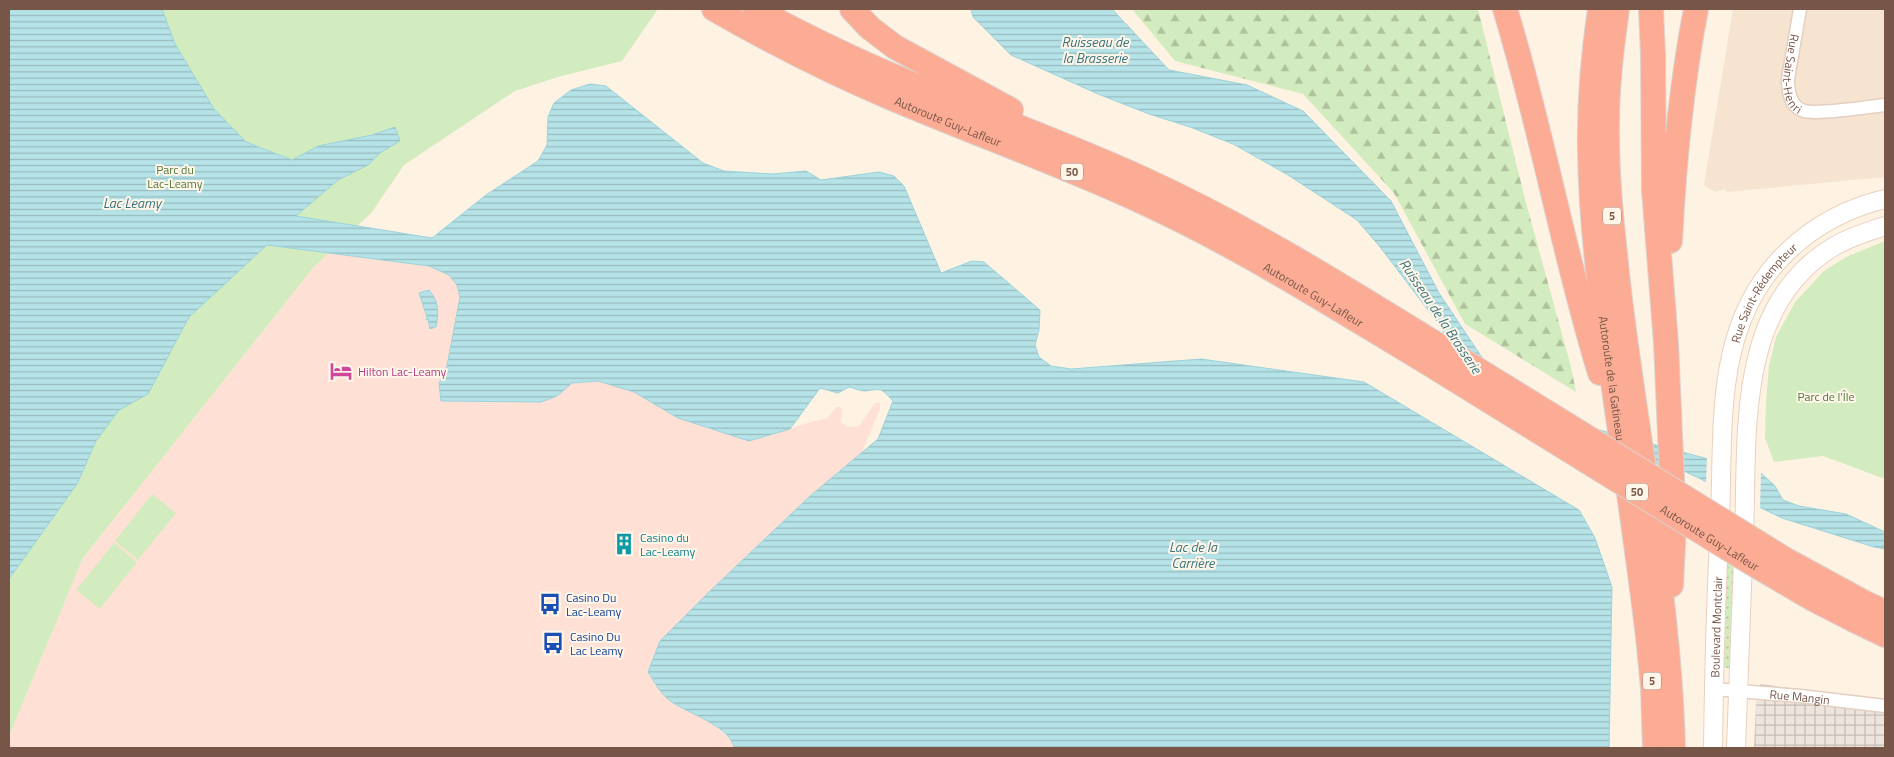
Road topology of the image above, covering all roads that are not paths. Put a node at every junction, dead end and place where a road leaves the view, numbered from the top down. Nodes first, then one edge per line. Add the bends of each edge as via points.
1 (714, 9) edge
2 (755, 9) edge
3 (852, 9) edge
4 (1505, 9) edge
5 (1600, 9) edge
6 (1617, 9) edge
7 (1650, 9) edge
8 (1696, 9) edge
9 (1800, 9) edge
10 (1885, 105) edge
11 (1120, 169) junction
12 (1885, 200) edge
13 (1885, 226) edge
14 (1666, 343) junction
15 (1425, 350) junction
16 (1628, 420) junction
17 (1622, 442) junction
18 (1723, 444) joint
19 (1747, 451) joint
20 (1637, 484) junction
21 (1869, 612) edge
22 (1885, 635) edge
23 (1668, 652) junction
24 (1714, 689) junction
25 (1738, 691) junction
26 (1885, 706) edge
27 (1655, 748) edge
28 (1673, 748) edge
29 (1713, 748) edge
30 (1736, 748) edge

1 - 15 highway, Autoroute Guy-Lafleur / 50 via 862,85 1120,192 1202,230 1311,292
2 - 11 highway, Autoroute Guy-Lafleur / 50 via 895,77
3 - 11 highway via 870,28 902,52
4 - 17 highway via 1586,327
5 - 16 highway, Autoroute de la Gatineau / 5 via 1592,67 1591,186 1600,288
6 - 16 highway, Autoroute de la Gatineau / 5 via 1609,82 1608,165
7 - 14 highway via 1654,190
8 - 14 highway via 1676,149
9 - 10 street, Rue Saint-Henri via 1788,79 1790,98 1796,106 1816,112
11 - 15 highway, Autoroute Guy-Lafleur / 50 via 1249,232 1312,268
12 - 18 main road, Rue Saint-Rédempteur via 1846,212 1816,227 1780,259 1756,290 1744,312 1732,348 1724,396
13 - 19 main road, Rue Saint-Rédempteur via 1850,238 1818,257 1794,281 1775,308 1761,339 1754,370
14 - 23 highway via 1674,525
15 - 21 highway, Autoroute Guy-Lafleur / 50, bridge via 1806,595
16 - 17 highway, Autoroute de la Gatineau / 5
16 - 20 highway, Autoroute de la Gatineau / 5
17 - 20 highway, Autoroute de la Gatineau / 5
18 - 24 main road, Boulevard Montclair
19 - 25 main road, Boulevard Montclair
20 - 23 highway, Autoroute de la Gatineau / 5
20 - 27 highway, Autoroute de la Gatineau / 5
21 - 22 highway, Autoroute Guy-Lafleur / 50
23 - 28 highway, Autoroute de la Gatineau / 5
24 - 25 street, Rue Mangin
24 - 29 main road, Boulevard Montclair
25 - 26 street, Rue Mangin
25 - 30 main road, Boulevard Montclair

